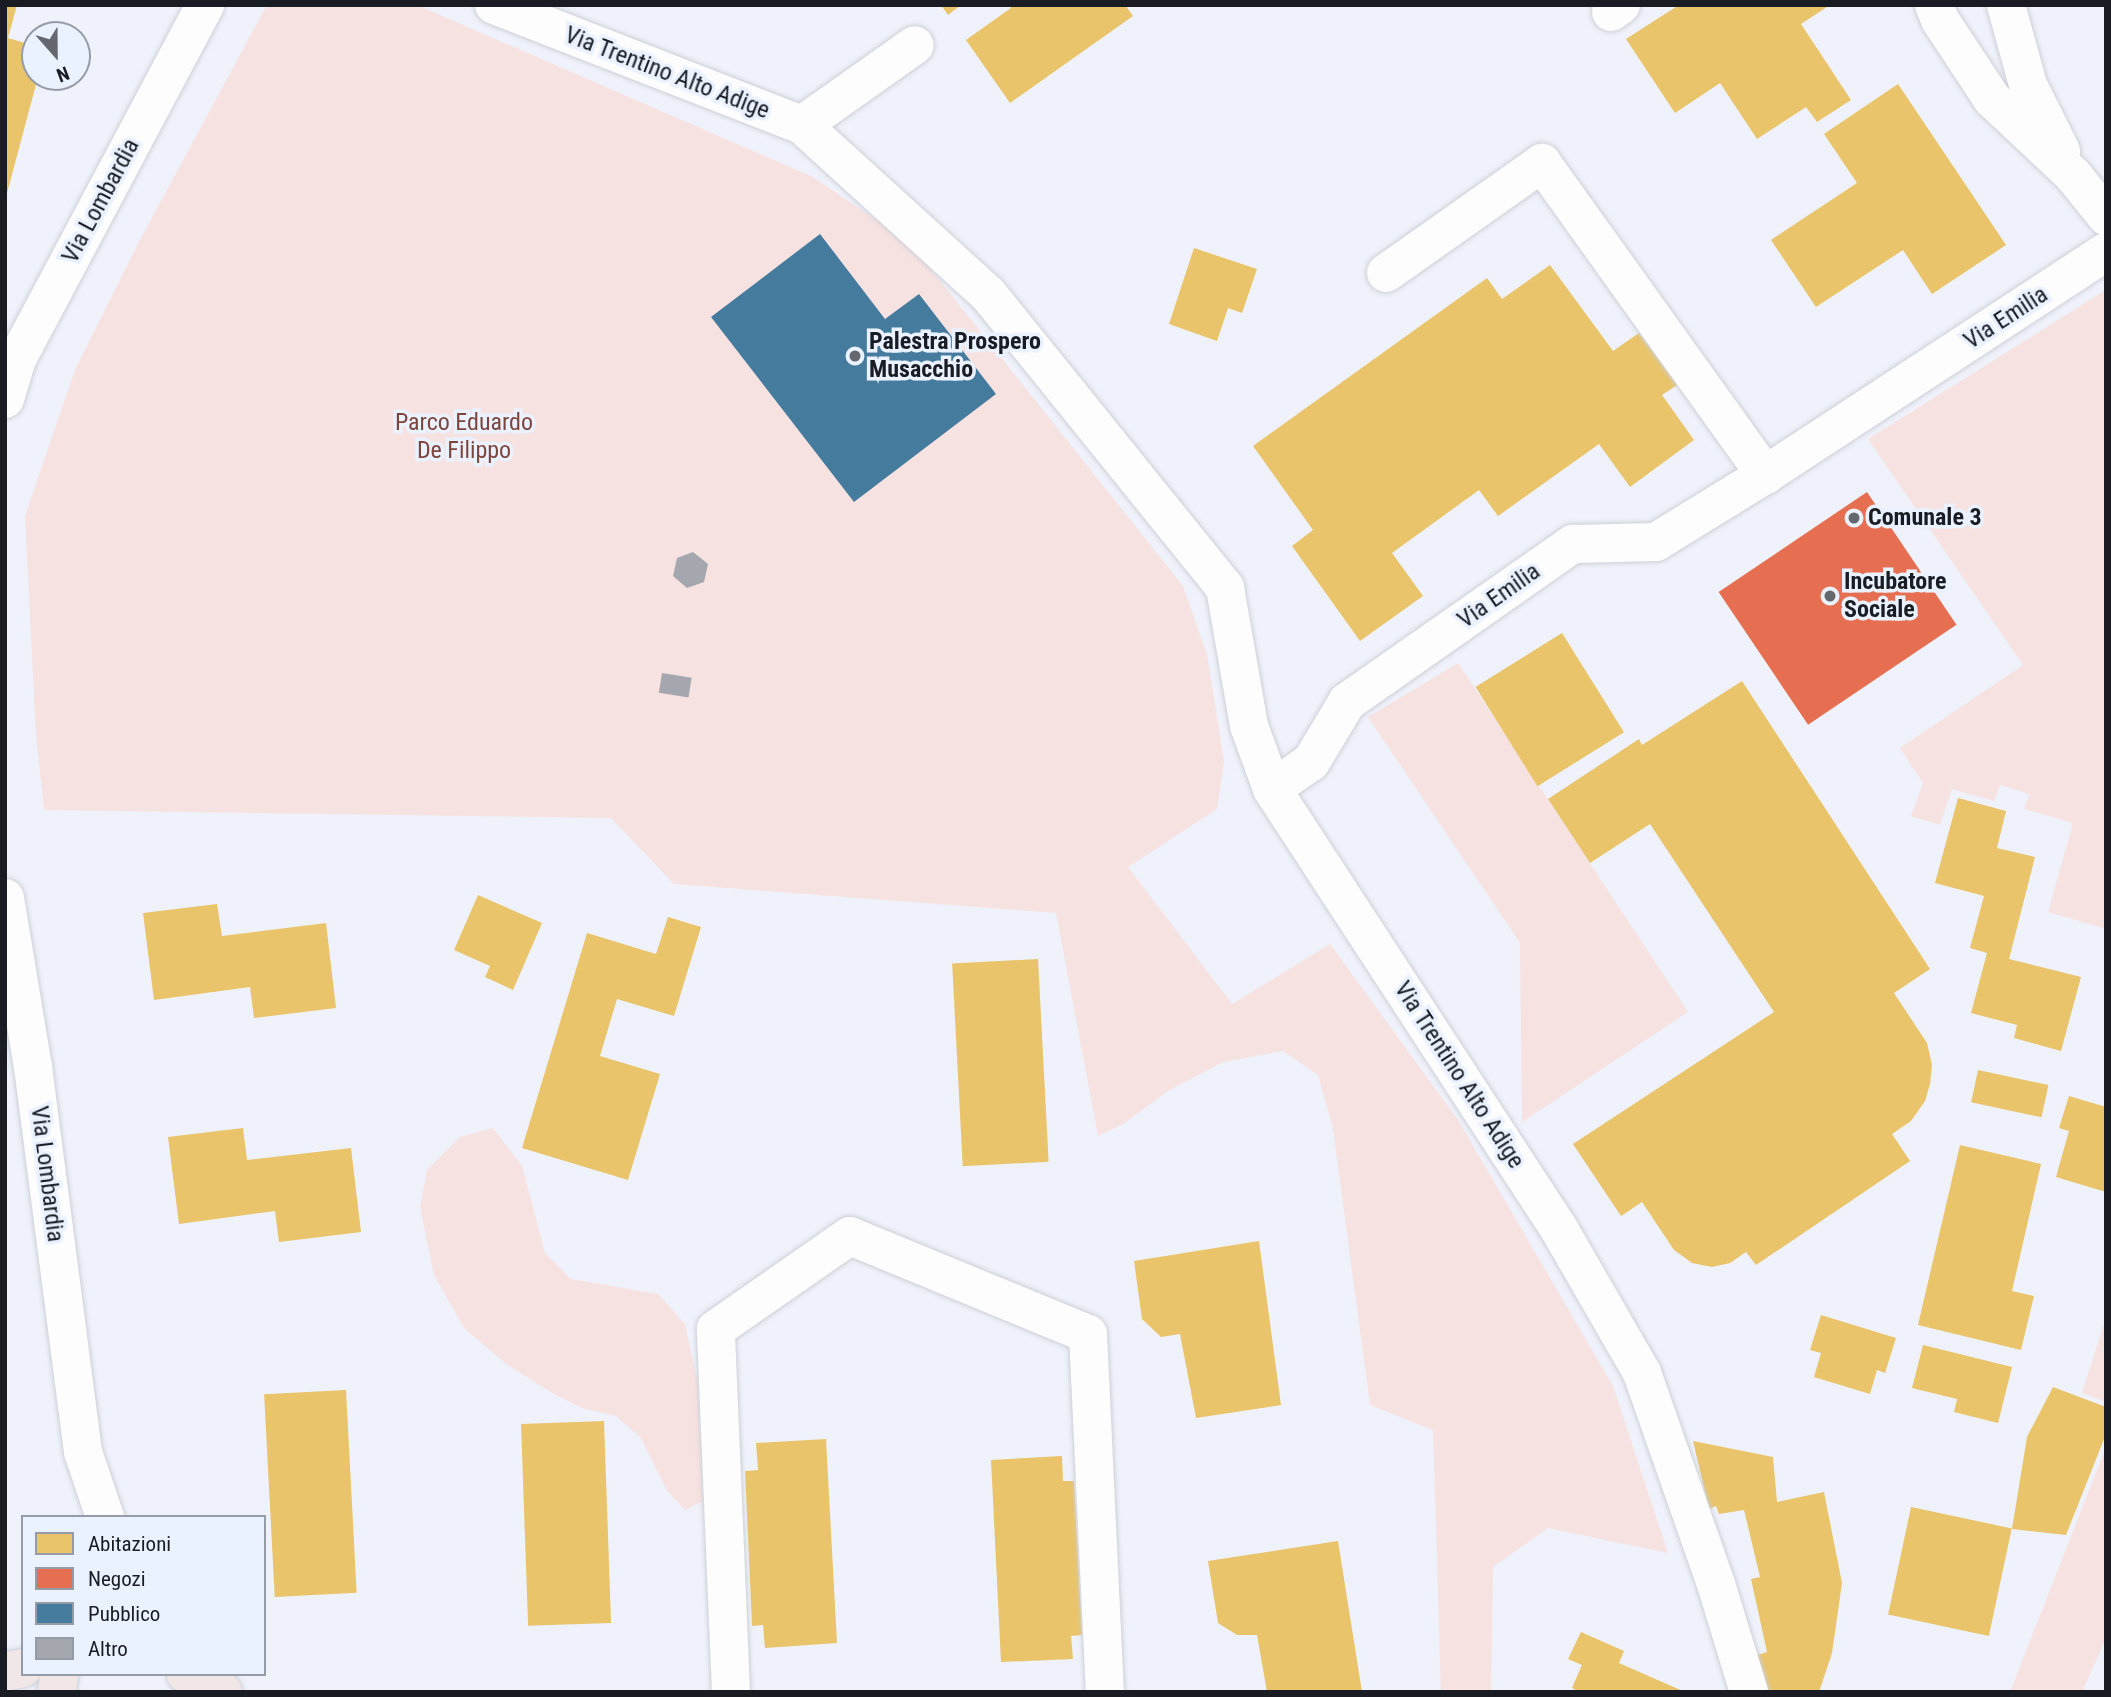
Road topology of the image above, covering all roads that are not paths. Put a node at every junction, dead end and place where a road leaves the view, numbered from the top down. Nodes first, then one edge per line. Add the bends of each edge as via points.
1 (205, 5) edge
2 (494, 5) edge
3 (1934, 5) edge
4 (2006, 5) edge
5 (915, 45) dead end
6 (802, 125) junction
7 (2073, 175) junction
8 (2106, 216) edge
9 (2106, 253) edge
10 (1386, 272) dead end
11 (11, 356) edge
12 (5, 399) edge
13 (1765, 475) junction
14 (1272, 789) junction
15 (5, 898) edge
16 (83, 1452) junction
17 (77, 1515) edge
18 (104, 1515) edge
19 (190, 1676) edge
20 (223, 1692) edge
21 (731, 1692) edge
22 (739, 1692) edge
23 (1105, 1692) edge
24 (1749, 1692) edge

1 - 11 street, Via Lombardia
2 - 6 street, Via Trentino Alto Adige
3 - 7 street via 1992,99
4 - 7 street via 2028,85
5 - 6 street, Via Trentino Alto Adige
6 - 14 street, Via Trentino Alto Adige via 988,294 1225,588 1249,726
7 - 8 street
9 - 13 street, Via Emilia
10 - 13 street via 1542,163
11 - 12 street, Via Lombardia
13 - 14 street, Via Emilia via 1656,542 1573,544 1348,702 1311,762
14 - 24 street, Via Trentino Alto Adige via 1559,1229 1643,1373
15 - 16 street, Via Lombardia via 33,1067
16 - 17 street, Via Lombardia
16 - 18 street, Via Lombardia
19 - 20 main road
21 - 22 street
21 - 23 street via 716,1329 850,1237 1088,1334

